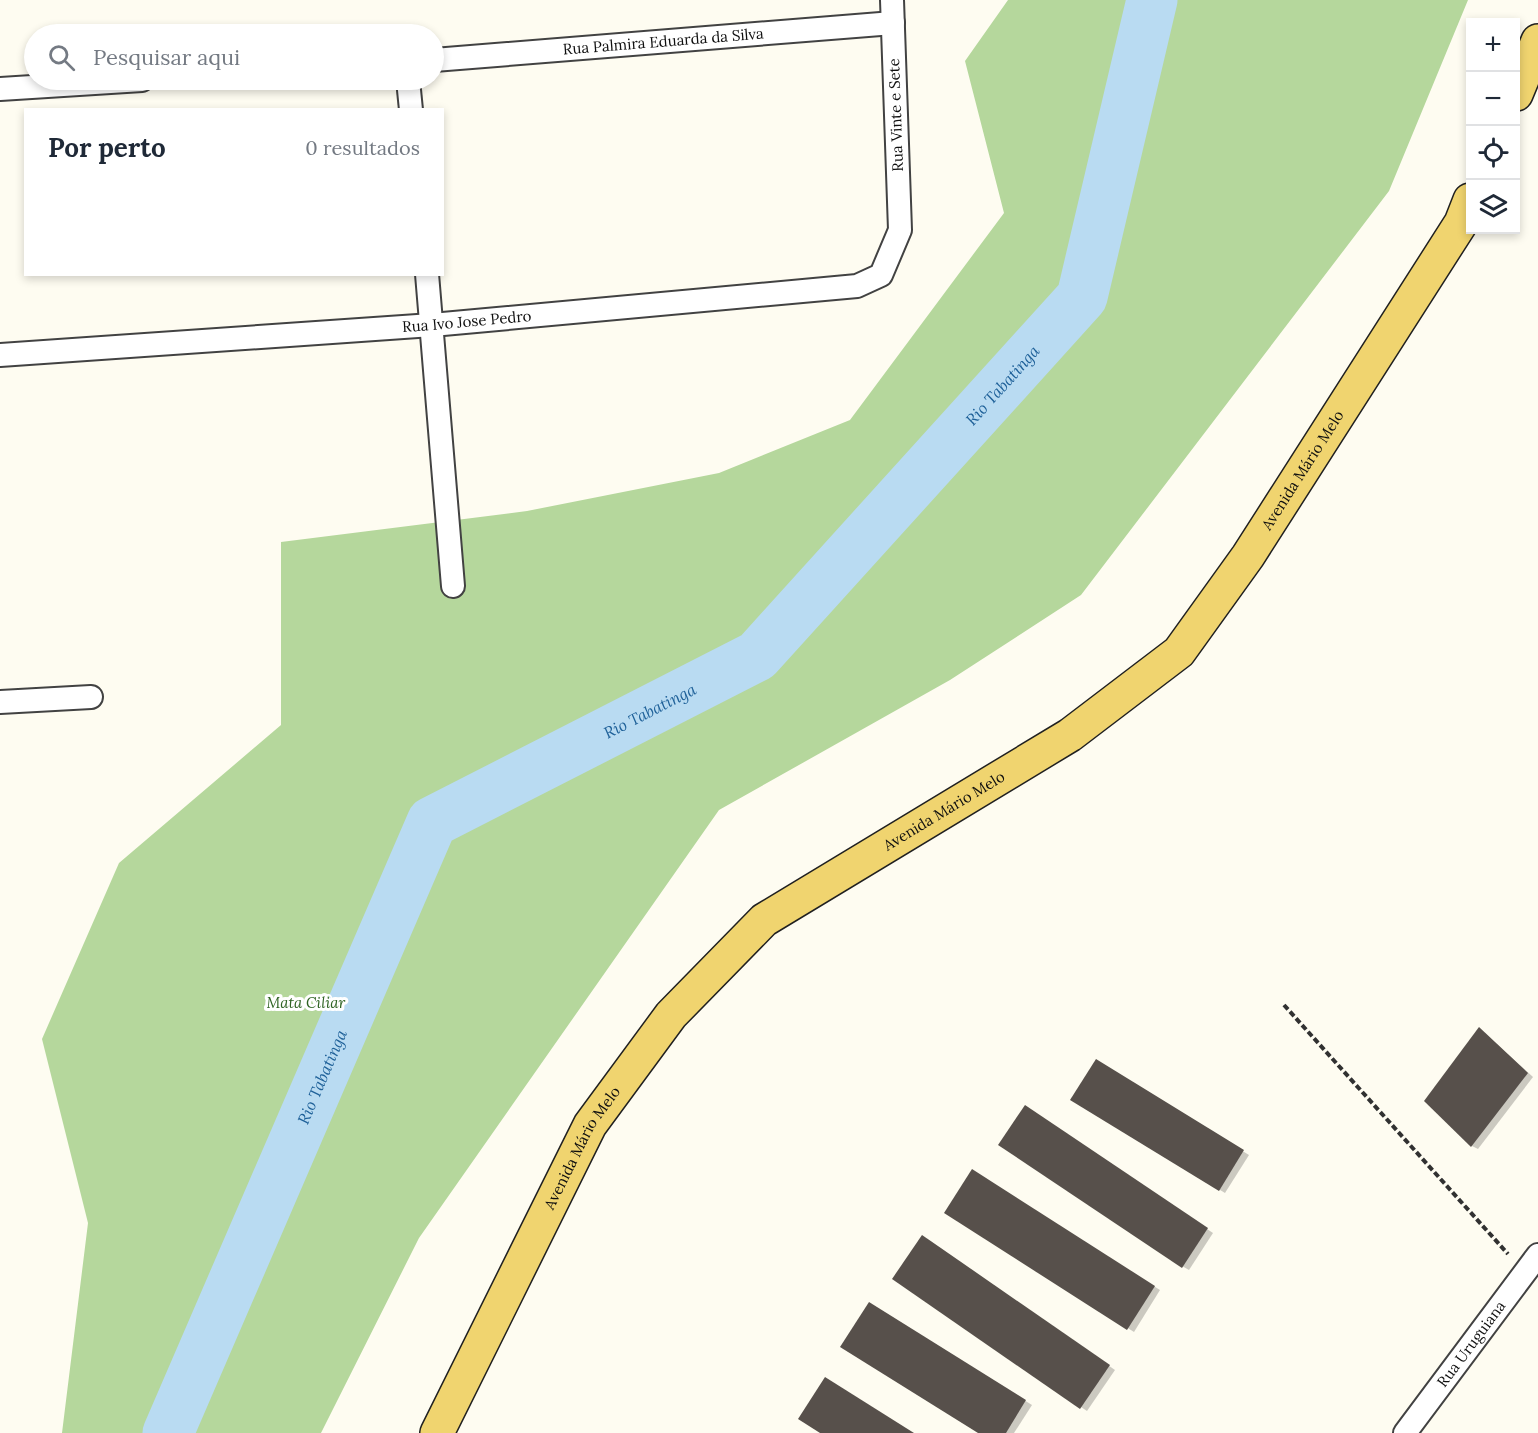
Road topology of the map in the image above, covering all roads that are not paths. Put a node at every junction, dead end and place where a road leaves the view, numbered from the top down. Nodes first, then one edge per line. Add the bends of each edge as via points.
1 (892, 0) edge
2 (893, 23) junction
3 (1538, 41) edge
4 (444, 59) edge
5 (1520, 82) edge
6 (24, 87) edge
7 (0, 89) edge
8 (409, 90) edge
9 (411, 108) edge
10 (1466, 210) edge
11 (900, 230) joint
12 (427, 276) edge
13 (432, 325) junction
14 (0, 355) edge
15 (453, 586) dead end
16 (92, 697) dead end
17 (0, 702) edge
18 (1531, 1264) edge
19 (437, 1433) edge
20 (1405, 1433) edge

1 - 2 street, Rua Vinte e Sete
2 - 4 street, Rua Palmira Eduarda da Silva
2 - 11 street, Rua Vinte e Sete
3 - 5 main road
6 - 7 street
8 - 9 street
10 - 19 main road, Avenida Mário Melo via 1248,556 1179,652 1070,735 764,920 671,1015 590,1125
11 - 13 street, Rua Ivo Jose Pedro via 881,275 856,286
12 - 13 street
13 - 14 street, Rua Ivo Jose Pedro
13 - 15 street
16 - 17 street
18 - 20 street, Rua Uruguiana

